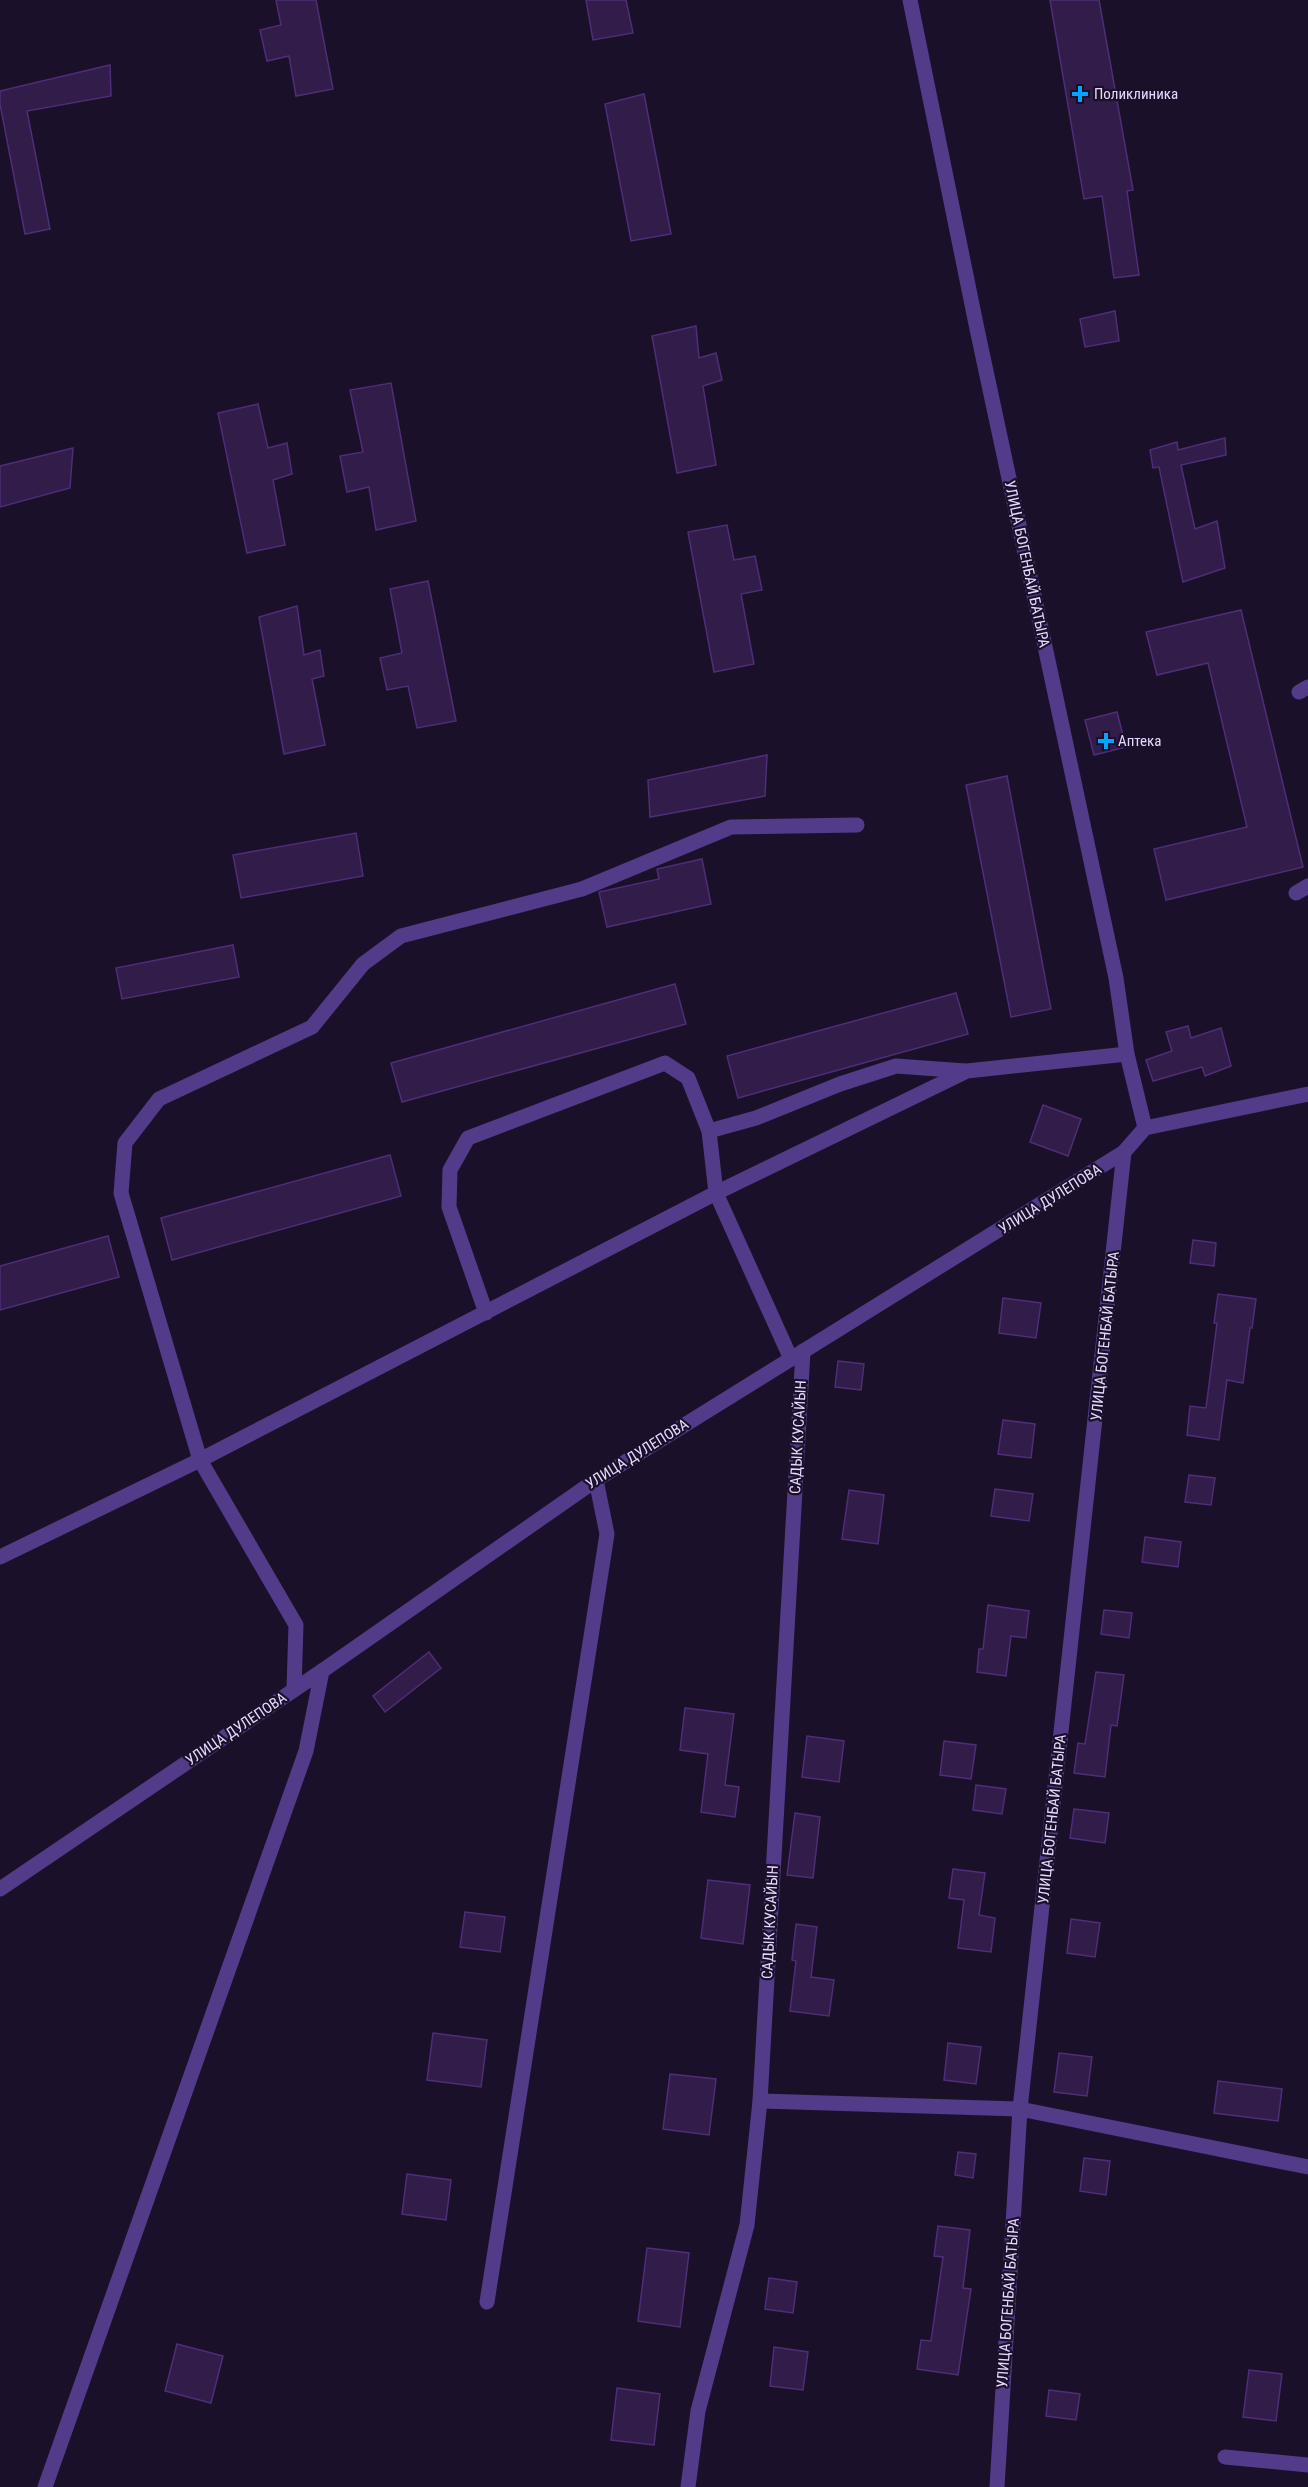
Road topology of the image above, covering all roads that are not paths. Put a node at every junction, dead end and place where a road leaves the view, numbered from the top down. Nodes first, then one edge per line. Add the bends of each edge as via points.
1 (910, 0) edge
2 (857, 825) dead end
3 (1126, 1054) junction
4 (967, 1071) junction
5 (1308, 1094) edge
6 (1145, 1128) junction
7 (709, 1131) junction
8 (1125, 1152) junction
9 (717, 1193) junction
10 (486, 1313) junction
11 (797, 1355) junction
12 (200, 1460) junction
13 (596, 1480) junction
14 (0, 1557) edge
15 (322, 1671) junction
16 (294, 1689) junction
17 (0, 1889) edge
18 (759, 2101) junction
19 (1020, 2109) junction
20 (1308, 2167) edge
21 (487, 2302) dead end
22 (1225, 2457) dead end
23 (1308, 2465) edge
24 (45, 2487) edge
25 (688, 2487) edge
26 (997, 2487) edge

1 - 3 street, УЛИЦА БОГЕНБАЙ БАТЫРА via 1116,978
2 - 12 street via 731,827 582,889 401,936 363,964 312,1027 159,1099 125,1143 121,1193
3 - 4 street
3 - 6 street, УЛИЦА БОГЕНБАЙ БАТЫРА
4 - 7 street via 896,1066 756,1118
4 - 9 street
5 - 6 street
6 - 8 street, УЛИЦА ДУЛЕПОВА
7 - 9 street
7 - 10 street via 688,1078 665,1063 468,1137 450,1170 449,1207
8 - 11 street, УЛИЦА ДУЛЕПОВА
8 - 19 street, УЛИЦА БОГЕНБАЙ БАТЫРА
9 - 10 street
9 - 11 street
10 - 12 street
11 - 13 street, УЛИЦА ДУЛЕПОВА
11 - 18 street, САДЫК КУСАЙЫН
12 - 14 street
12 - 16 street via 296,1625
13 - 15 street, УЛИЦА ДУЛЕПОВА
13 - 21 street via 607,1534
15 - 16 street, УЛИЦА ДУЛЕПОВА
15 - 24 street via 306,1751
16 - 17 street, УЛИЦА ДУЛЕПОВА
18 - 19 street
18 - 25 street, САДЫК КУСАЙЫН via 747,2225 698,2411
19 - 20 street
19 - 26 street, УЛИЦА БОГЕНБАЙ БАТЫРА
22 - 23 street

